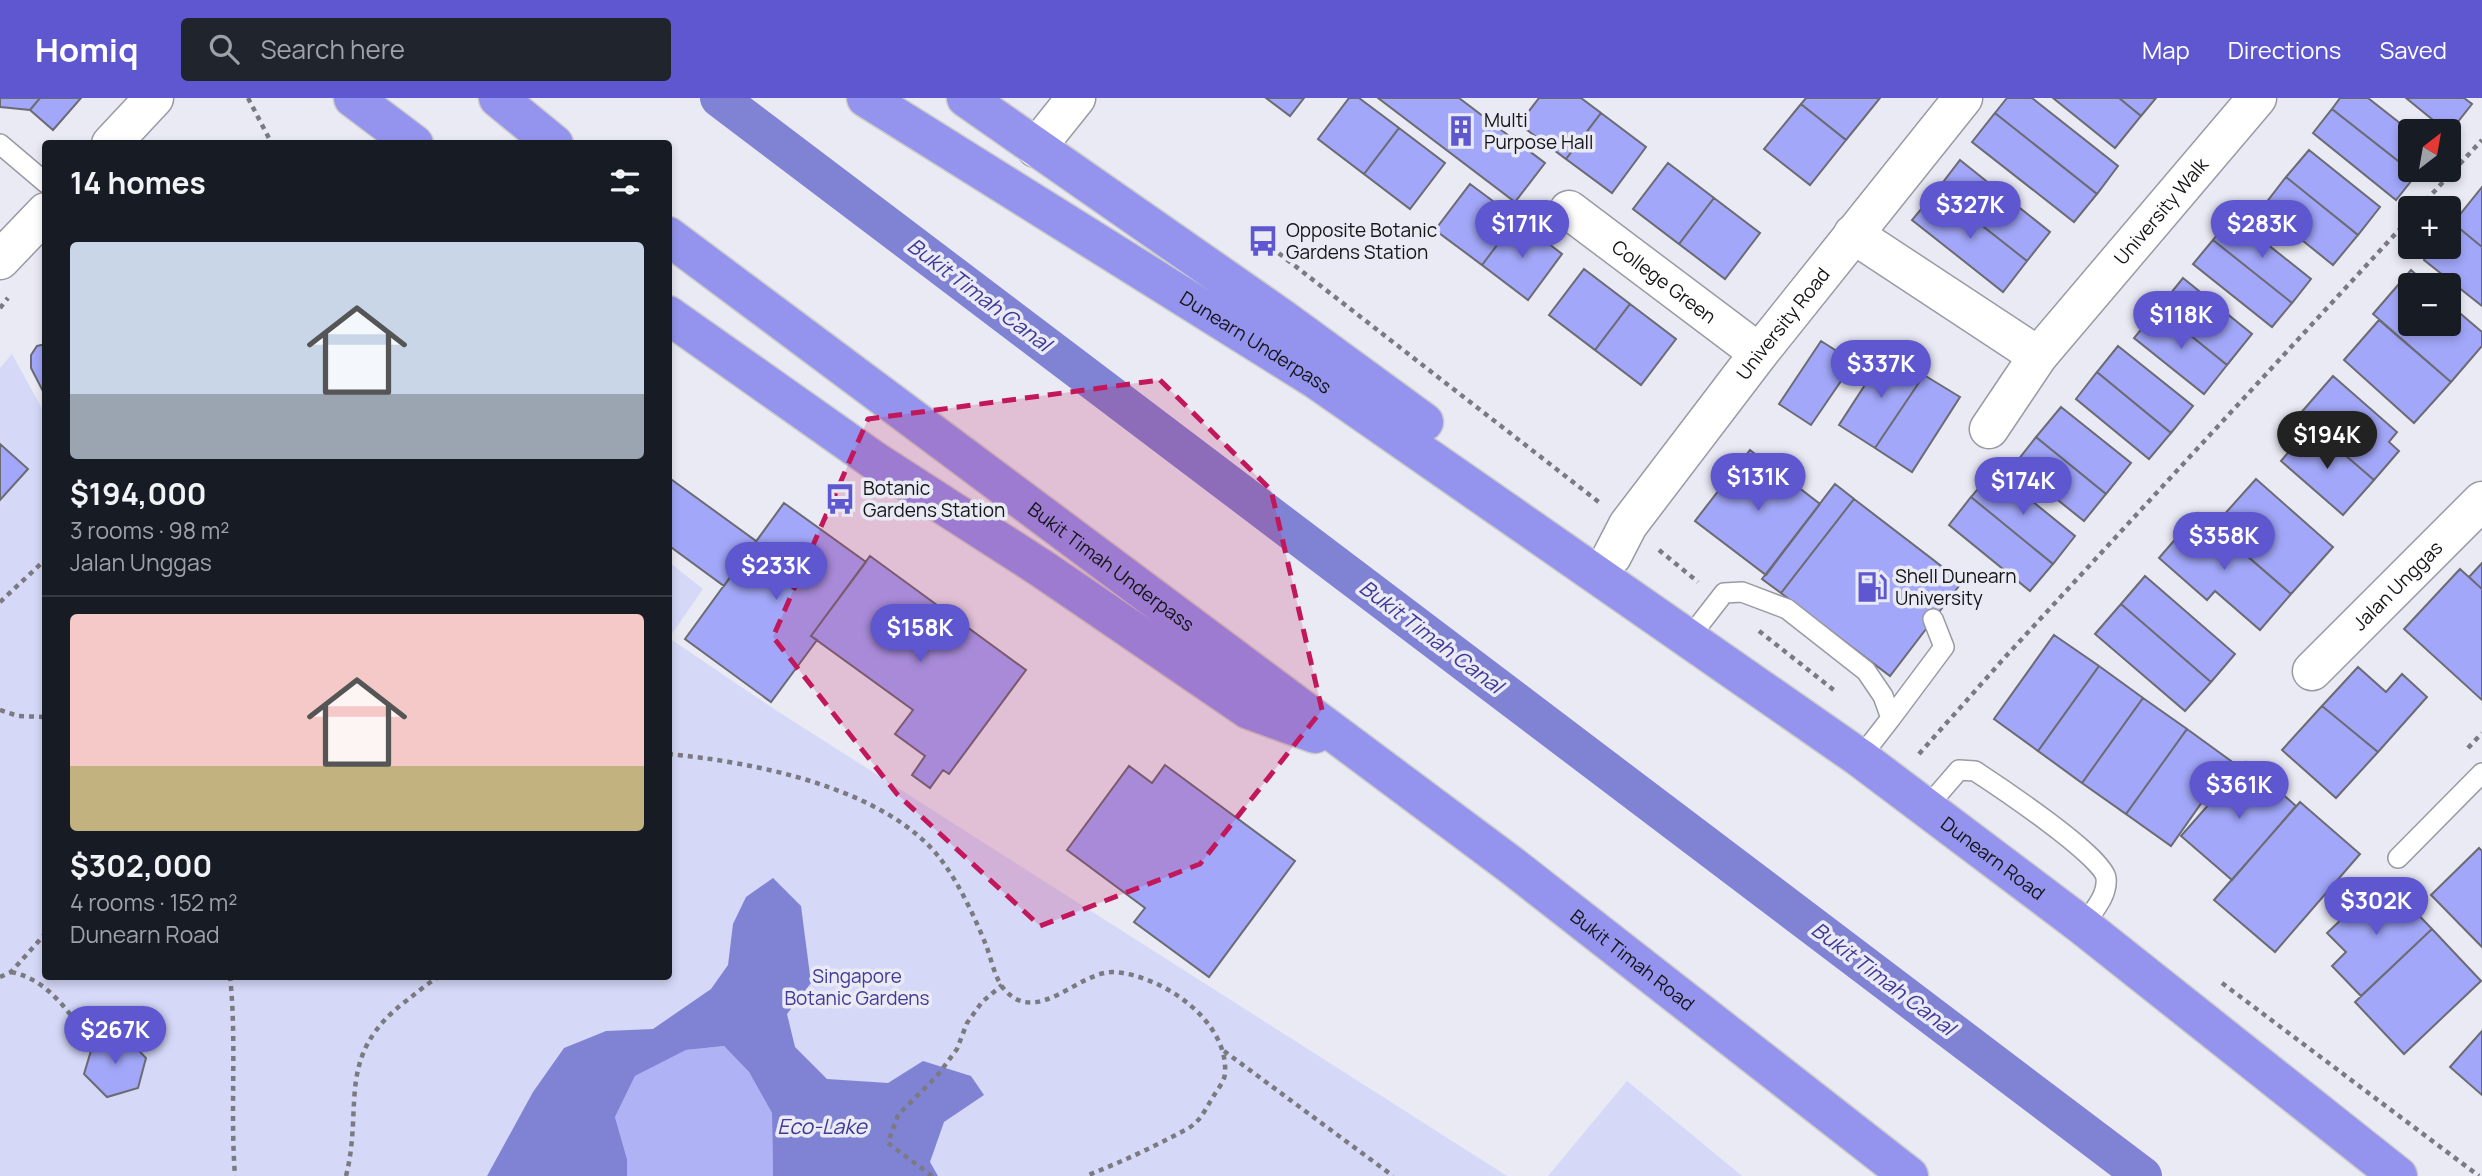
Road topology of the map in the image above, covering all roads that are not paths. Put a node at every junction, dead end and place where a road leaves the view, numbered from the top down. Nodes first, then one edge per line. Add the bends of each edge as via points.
1 (155, 98) edge
2 (353, 98) edge
3 (498, 98) edge
4 (866, 98) edge
5 (966, 98) edge
6 (1076, 98) edge
7 (1963, 98) edge
8 (2257, 98) edge
9 (115, 140) edge
10 (409, 140) edge
11 (549, 140) edge
12 (0, 144) edge
13 (1036, 148) junction
14 (42, 180) edge
15 (1569, 210) dead end
16 (42, 216) edge
17 (1853, 234) junction
18 (672, 239) edge
19 (0, 260) edge
20 (672, 318) edge
21 (1759, 353) junction
22 (2038, 356) junction
23 (1989, 429) dead end
24 (2482, 501) edge
25 (1602, 547) junction
26 (1636, 601) junction
27 (1933, 619) dead end
28 (1689, 639) junction
29 (2312, 671) dead end
30 (1891, 718) junction
31 (1353, 748) junction
32 (1860, 758) junction
33 (2482, 773) edge
34 (1927, 807) junction
35 (2398, 858) dead end
36 (2083, 926) junction
37 (1909, 1176) edge
38 (2398, 1176) edge

1 - 9 street
2 - 10 highway
3 - 11 highway
4 - 26 highway, Dunearn Underpass via 1315,379
5 - 13 highway
6 - 13 street
7 - 17 street, University Road
8 - 22 street, University Walk
12 - 14 lane
13 - 25 highway
15 - 21 street, College Green
16 - 19 street
17 - 21 street, University Road
17 - 22 street
18 - 31 highway, Bukit Timah Underpass
20 - 31 highway via 875,461 1249,710
21 - 25 street, University Road via 1628,525
22 - 23 street, University Walk
24 - 29 street, Jalan Unggas
25 - 26 highway, Dunearn Road
26 - 28 highway, Dunearn Road
27 - 30 lane via 1944,647
28 - 30 lane via 1724,593 1742,592 1790,606 1866,671
28 - 32 highway, Dunearn Road
30 - 32 lane
31 - 37 highway, Bukit Timah Road via 1511,865
32 - 34 highway, Dunearn Road
33 - 35 lane
34 - 36 highway, Dunearn Road
34 - 36 lane via 1959,770 1975,771 2071,841 2101,865 2105,874 2105,894
36 - 38 highway, Dunearn Road

